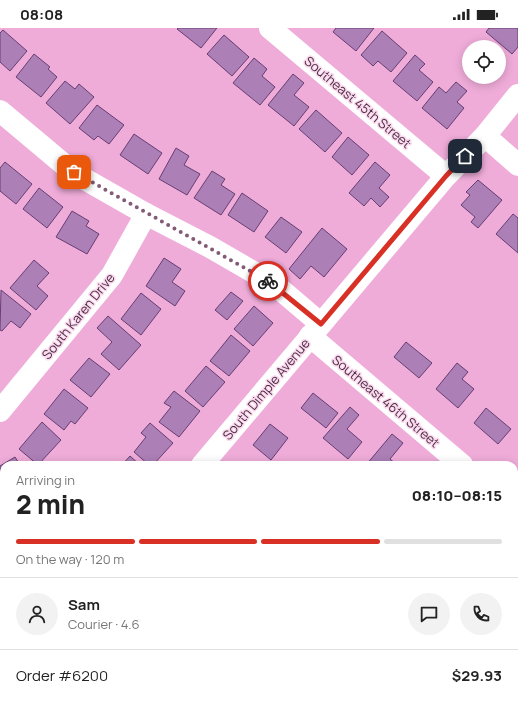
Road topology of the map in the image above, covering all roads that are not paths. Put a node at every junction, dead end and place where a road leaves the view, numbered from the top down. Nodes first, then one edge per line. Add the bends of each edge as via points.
1 (270, 28) edge
2 (518, 95) edge
3 (1, 114) edge
4 (484, 136) junction
5 (518, 165) edge
6 (446, 176) junction
7 (146, 214) junction
8 (316, 330) junction
9 (0, 411) edge
10 (205, 461) edge
11 (458, 461) edge

1 - 6 street, Southeast 45th Street
2 - 4 street, South Dimple Avenue
3 - 7 street, Southeast 46th Street via 74,172
4 - 5 street
4 - 6 street, South Dimple Avenue
6 - 8 street, South Dimple Avenue
7 - 8 street, Southeast 46th Street via 274,284
7 - 9 street, South Karen Drive via 112,275
8 - 10 street, South Dimple Avenue
8 - 11 street, Southeast 46th Street

